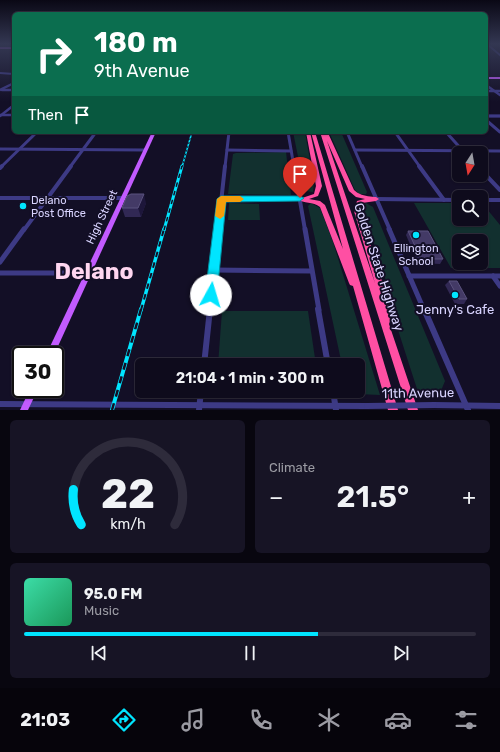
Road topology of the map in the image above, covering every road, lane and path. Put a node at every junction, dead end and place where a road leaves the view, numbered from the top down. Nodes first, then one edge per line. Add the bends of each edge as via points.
1 (0, 73) edge
2 (12, 74) edge
3 (488, 78) edge
4 (500, 78) edge
5 (12, 84) edge
6 (488, 86) edge
7 (0, 90) edge
8 (12, 90) edge
9 (488, 91) edge
10 (494, 91) junction
11 (500, 91) edge
12 (500, 95) edge
13 (12, 107) edge
14 (12, 115) edge
15 (0, 116) edge
16 (488, 116) edge
17 (500, 116) edge
18 (488, 122) edge
19 (500, 132) edge
20 (35, 134) edge
21 (94, 134) edge
22 (153, 134) edge
23 (229, 134) edge
24 (288, 134) edge
25 (308, 134) edge
26 (314, 134) edge
27 (325, 134) edge
28 (325, 134) edge
29 (348, 134) edge
30 (396, 134) edge
31 (448, 134) edge
32 (459, 146) edge
33 (0, 149) edge
34 (19, 149) junction
35 (82, 150) junction
36 (146, 150) junction
37 (227, 150) junction
38 (355, 150) junction
39 (407, 150) junction
40 (291, 151) junction
41 (488, 151) edge
42 (500, 151) edge
43 (452, 152) edge
44 (0, 168) edge
45 (488, 177) edge
46 (500, 190) edge
47 (0, 198) edge
48 (46, 198) junction
49 (123, 198) junction
50 (300, 198) junction
51 (221, 199) junction
52 (376, 199) junction
53 (444, 200) junction
54 (452, 200) edge
55 (488, 200) edge
56 (500, 200) edge
57 (0, 262) edge
58 (214, 270) junction
59 (311, 271) junction
60 (0, 273) edge
61 (88, 273) junction
62 (409, 276) junction
63 (493, 276) junction
64 (500, 276) edge
65 (500, 286) edge
66 (367, 319) junction
67 (388, 334) junction
68 (54, 346) edge
69 (205, 358) edge
70 (327, 358) edge
71 (334, 398) edge
72 (0, 404) edge
73 (500, 406) edge
74 (26, 407) edge
75 (199, 407) edge
76 (467, 407) edge
77 (335, 408) edge
78 (393, 410) edge
79 (413, 410) edge

1 - 2 street
3 - 4 main road
5 - 7 street
6 - 10 street
7 - 8 street
9 - 10 street
10 - 11 street
10 - 12 street
13 - 15 street
14 - 15 street
16 - 17 street
18 - 19 street
20 - 34 street
21 - 35 street
22 - 36 main road, High Street
23 - 37 street
24 - 40 street
25 - 50 highway via 319,190 316,195
26 - 66 highway, Golden State Highway
27 - 52 highway via 352,191 358,196
28 - 67 highway, Golden State Highway
29 - 38 street
30 - 39 street
31 - 32 street
33 - 34 street
34 - 35 street
34 - 44 street
35 - 36 street
35 - 48 street
36 - 49 main road, High Street
37 - 40 street
37 - 51 street
38 - 39 street
38 - 52 street
39 - 43 street
39 - 53 street
40 - 50 street
41 - 42 street
45 - 46 street
47 - 48 street
48 - 49 street
48 - 57 street
49 - 61 main road, High Street
50 - 51 street
50 - 59 street
50 - 66 highway via 318,202 323,206
51 - 58 street
52 - 53 street
52 - 62 street
52 - 67 highway via 359,202 357,211 384,299
53 - 54 street
55 - 56 street
58 - 59 street
58 - 69 street
59 - 70 street
60 - 61 street
61 - 68 main road, High Street
62 - 63 street
62 - 76 street
63 - 64 street
63 - 65 street
66 - 78 highway, Golden State Highway
67 - 79 highway, Golden State Highway
71 - 77 street
72 - 74 street, 11th Avenue
73 - 76 street, 11th Avenue
74 - 75 street, 11th Avenue
75 - 77 street, 11th Avenue
76 - 77 street, 11th Avenue, bridge via 434,405

